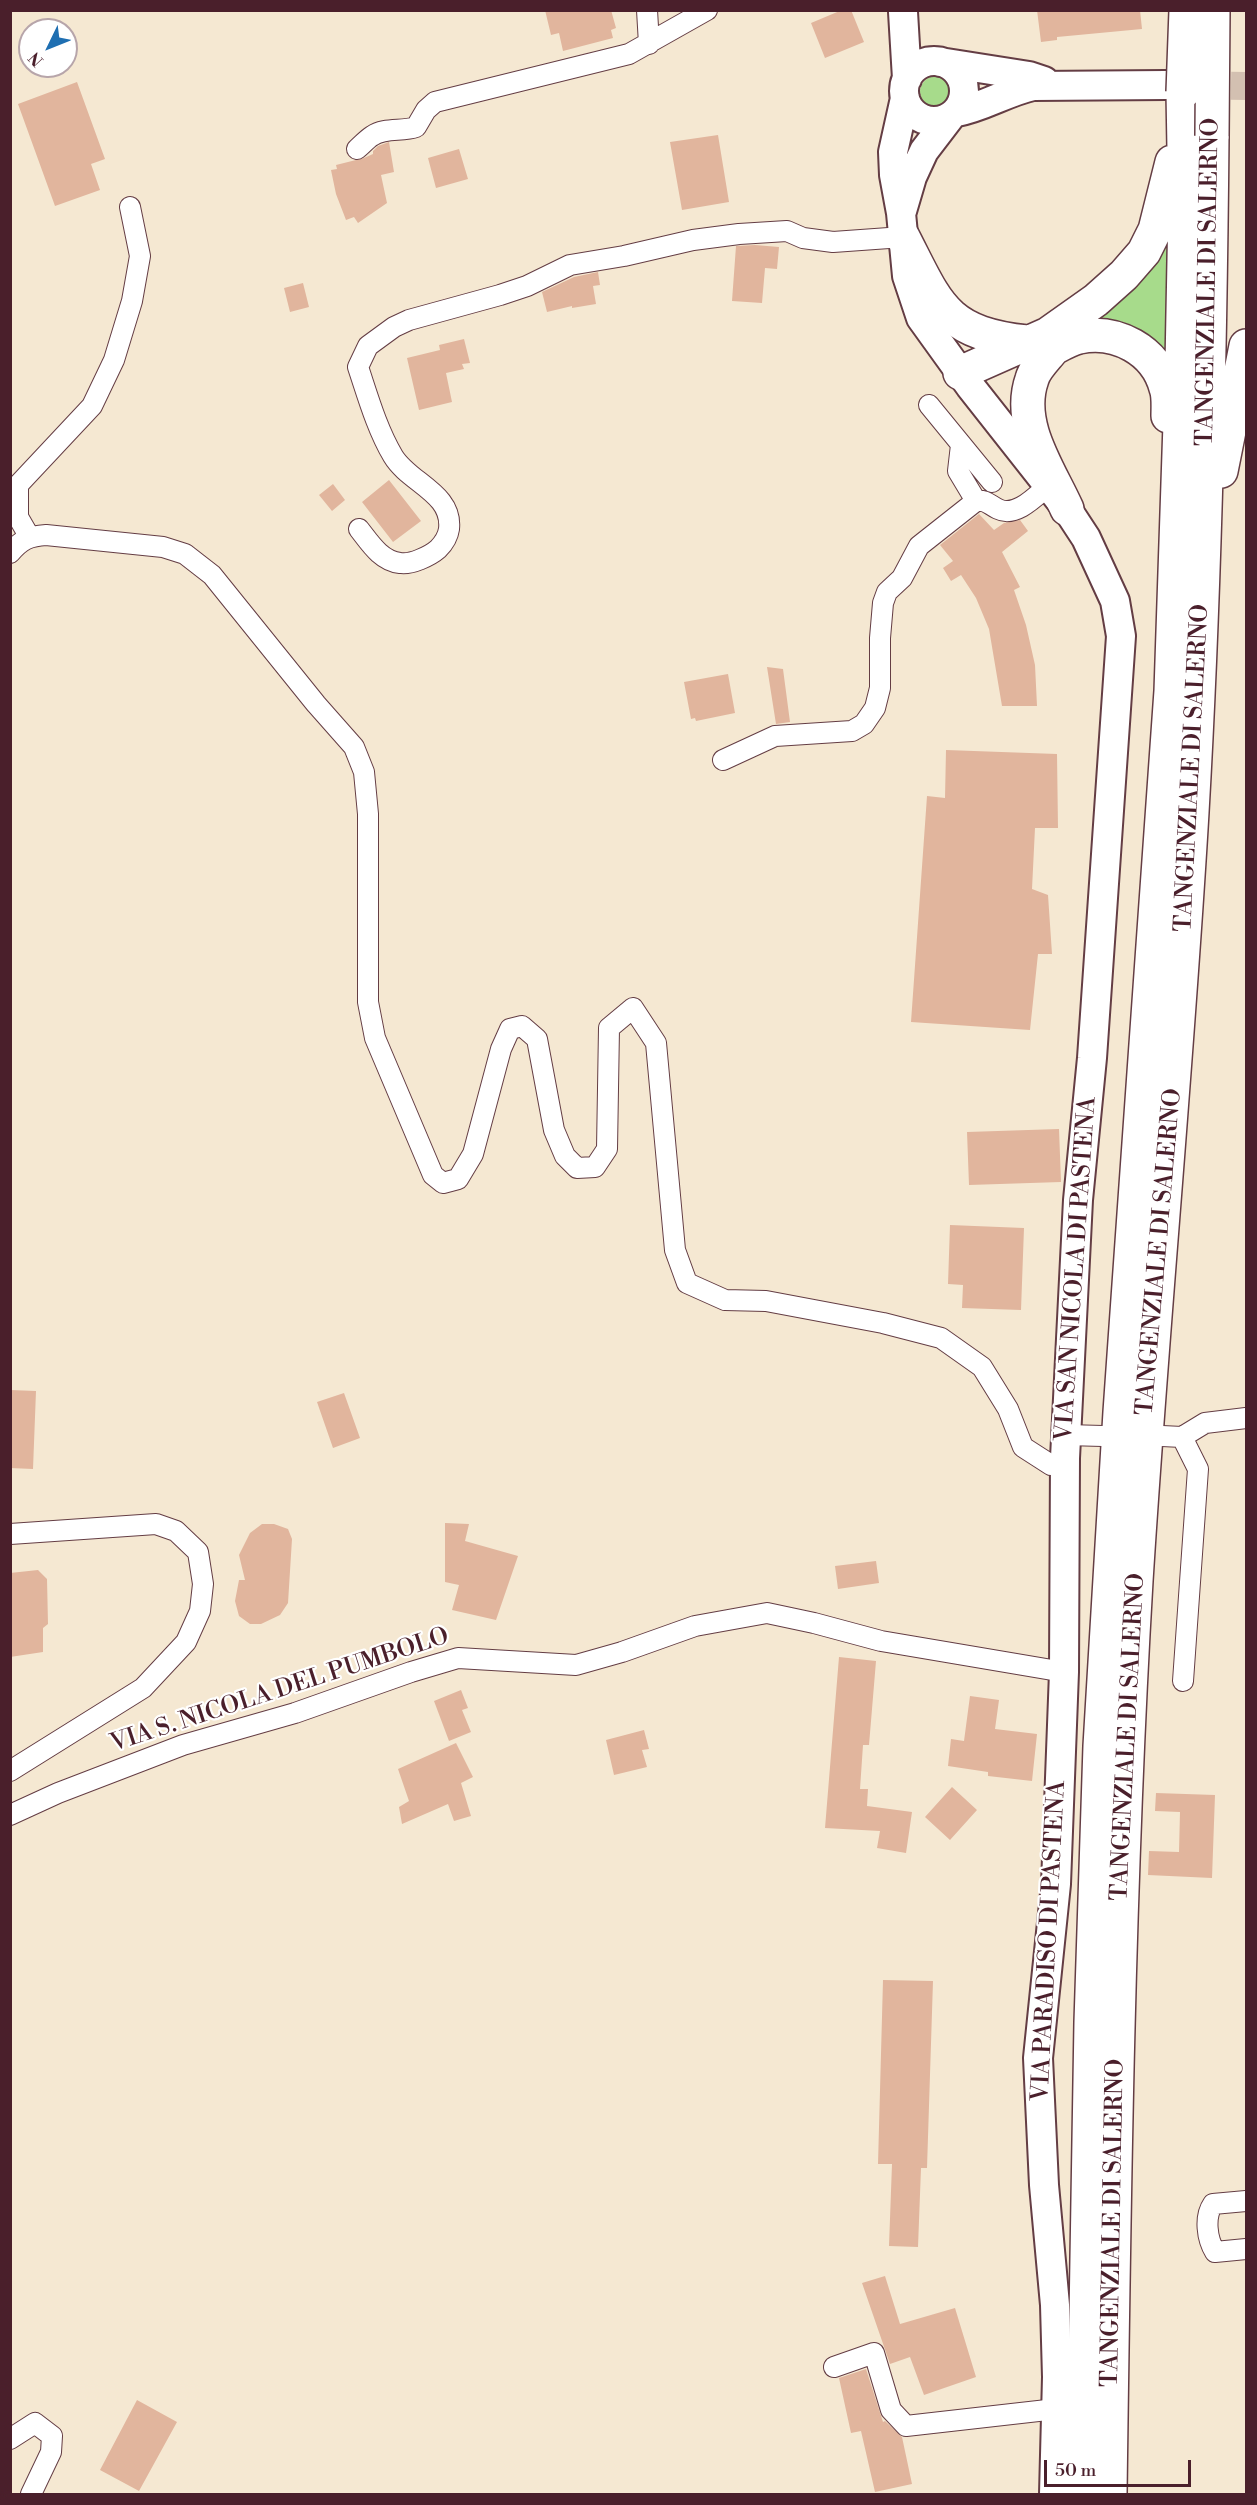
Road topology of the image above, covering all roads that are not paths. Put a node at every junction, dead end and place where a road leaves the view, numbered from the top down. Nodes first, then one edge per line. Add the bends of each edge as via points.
1 (648, 10) edge
2 (707, 10) edge
3 (1186, 10) edge
4 (1213, 10) edge
5 (903, 11) edge
6 (649, 44) junction
7 (934, 61) junction
8 (1055, 85) junction
9 (906, 89) junction
10 (1175, 89) junction
11 (954, 114) junction
12 (357, 149) dead end
13 (130, 207) dead end
14 (902, 225) junction
15 (1040, 345) junction
16 (1246, 346) edge
17 (965, 379) junction
18 (929, 405) dead end
19 (961, 444) junction
20 (992, 482) dead end
21 (1058, 497) junction
22 (976, 501) junction
23 (1205, 518) junction
24 (359, 529) dead end
25 (29, 536) junction
26 (1176, 539) junction
27 (10, 553) edge
28 (723, 760) dead end
29 (1246, 1418) edge
30 (1103, 1436) dead end
31 (1162, 1437) dead end
32 (1182, 1437) junction
33 (1065, 1447) junction
34 (10, 1534) edge
35 (1064, 1672) junction
36 (1183, 1681) dead end
37 (10, 1771) edge
38 (10, 1815) edge
39 (1246, 2201) edge
40 (1246, 2250) edge
41 (834, 2367) dead end
42 (1056, 2409) junction
43 (10, 2439) edge
44 (31, 2494) edge
45 (1054, 2494) edge
46 (1083, 2494) edge
47 (1110, 2494) edge

1 - 6 street
2 - 6 street
3 - 10 highway, TANGENZIALE DI SALERNO, bridge
4 - 23 highway, TANGENZIALE DI SALERNO, bridge
5 - 7 street
5 - 9 street, VIA SAN NICOLA DI PASTENA
6 - 12 street via 629,54 435,102 416,127 373,135
7 - 8 street via 1029,76
7 - 9 street via 915,68
7 - 11 street via 955,69 964,85 962,104
8 - 10 street
8 - 11 street via 1018,90
9 - 11 street via 913,112 927,120 943,120
9 - 14 street, VIA SAN NICOLA DI PASTENA via 893,152
10 - 15 highway via 1166,188 1155,230 1144,252 1096,300 1048,334
10 - 26 highway, TANGENZIALE DI SALERNO via 1185,208
11 - 14 street, VIA SAN NICOLA DI PASTENA via 924,151 912,177
13 - 25 street via 140,256 132,301 114,360 92,406 18,485 18,517
14 - 15 highway via 929,287 947,314 977,332
14 - 17 street, VIA SAN NICOLA DI PASTENA via 906,276 921,318
14 - 24 street via 833,242 803,238 787,231 693,240 570,265 500,296 394,327 368,346 358,367 394,458 444,504 450,520 448,535 440,548 428,556 402,564 379,553
15 - 17 highway
15 - 21 highway via 1026,401 1028,421
15 - 26 highway via 1095,334 1115,337 1145,354 1158,370 1166,388
16 - 23 highway via 1223,464
17 - 21 street, VIA SAN NICOLA DI PASTENA
18 - 19 street
19 - 20 street
19 - 22 street via 958,471
21 - 22 street via 1012,511 999,510 987,500
21 - 33 street, VIA SAN NICOLA DI PASTENA via 1102,569 1115,601 1121,636 1092,1058 1078,1200
22 - 28 street via 919,546 902,578 887,592 880,638 880,688 875,708 864,724 852,731 775,736
23 - 47 highway, TANGENZIALE DI SALERNO via 1191,827 1147,1413 1125,1806
25 - 27 street
25 - 33 street, VIA SAN NICOLA DI PASTENA via 152,546 185,554 212,575 354,747 364,772 368,814 370,1011 375,1038 433,1175 443,1183 458,1179 473,1154 501,1049 510,1029 522,1026 537,1039 554,1130 565,1156 577,1168 595,1167 607,1149 609,1028 633,1008 656,1043 675,1250 687,1283 725,1300 766,1301 941,1338 982,1366 1008,1409 1023,1447 1051,1465
26 - 46 highway, TANGENZIALE DI SALERNO via 1162,825 1100,1746
29 - 32 street via 1205,1424
30 - 33 street
31 - 32 street
32 - 36 street via 1198,1469
33 - 35 street, VIA PARADISO DI PASTENA
34 - 37 street, VIA S. NICOLA DEL PUMBOLO via 156,1524 176,1531 198,1552 204,1584 200,1611 186,1642 143,1688
35 - 38 street, VIA S. NICOLA DEL PUMBOLO via 881,1641 767,1614 695,1626 576,1665 458,1658 295,1713 183,1745
35 - 42 street, VIA PARADISO DI PASTENA via 1056,1884 1038,2058 1055,2305
39 - 40 street via 1213,2204 1208,2211 1209,2242 1215,2252
41 - 42 street via 874,2353 891,2410 906,2426
42 - 45 street, VIA PARADISO DI PASTENA
43 - 44 street via 35,2423 52,2436 51,2452

